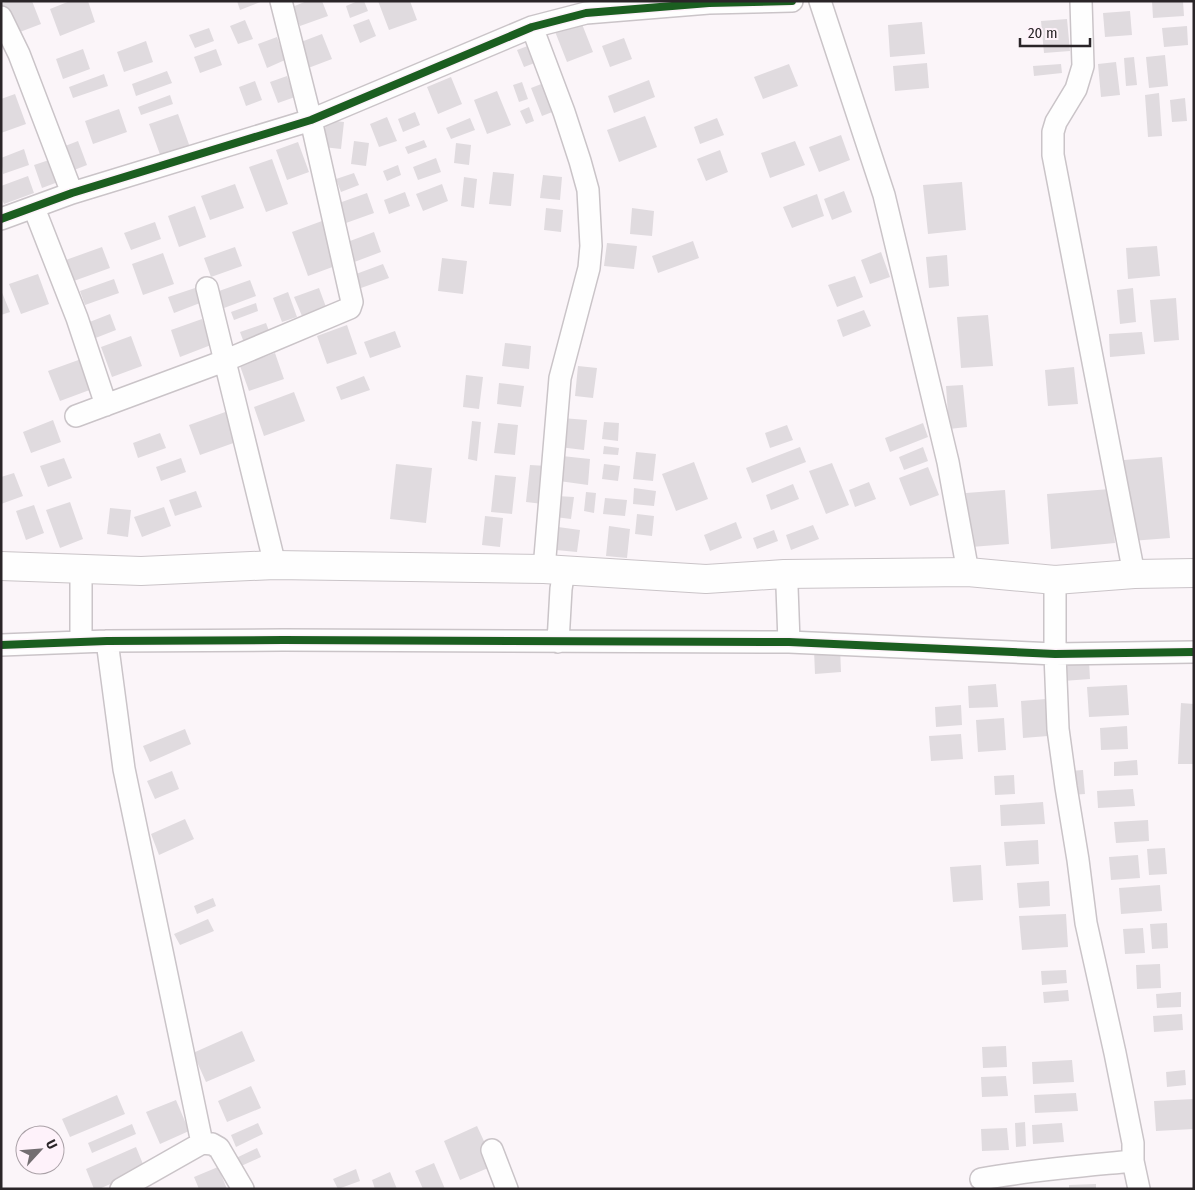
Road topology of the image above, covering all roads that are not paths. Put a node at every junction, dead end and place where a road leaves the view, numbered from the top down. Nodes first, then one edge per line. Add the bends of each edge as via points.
1 (281, 1) edge
2 (792, 1) edge
3 (820, 1) edge
4 (1081, 1) edge
5 (1, 17) edge
6 (532, 27) junction
7 (311, 120) junction
8 (72, 193) junction
9 (34, 208) junction
10 (1, 219) edge
11 (207, 288) dead end
12 (224, 361) junction
13 (106, 406) junction
14 (76, 416) dead end
15 (275, 565) junction
16 (1, 566) edge
17 (968, 572) junction
18 (1194, 573) edge
19 (1134, 574) junction
20 (81, 575) junction
21 (556, 576) junction
22 (785, 580) junction
23 (1055, 580) junction
24 (558, 637) junction
25 (81, 638) junction
26 (789, 639) junction
27 (107, 641) junction
28 (1, 645) edge
29 (1054, 652) junction
30 (1194, 652) edge
31 (202, 1143) junction
32 (492, 1150) dead end
33 (1133, 1161) junction
34 (981, 1179) dead end
35 (122, 1189) edge
36 (243, 1189) edge
37 (507, 1189) edge
38 (1139, 1189) edge

1 - 7 street
2 - 6 street via 709,3 586,13
3 - 17 street via 884,195 948,462
4 - 19 street via 1083,66 1076,89 1056,122 1053,150
5 - 8 street via 19,54
6 - 7 street
6 - 21 street via 564,112 588,190 591,246 589,268 560,378
7 - 8 street
7 - 12 street via 352,302 350,308
8 - 9 street
9 - 10 street
9 - 13 street via 77,318
11 - 12 street
12 - 13 street
12 - 15 street
13 - 14 street
15 - 20 main road
15 - 21 main road
16 - 20 main road
17 - 22 main road
17 - 23 main road
18 - 19 main road
19 - 23 main road
20 - 25 street
21 - 22 main road
21 - 24 street
22 - 26 street
23 - 29 street
24 - 26 street
24 - 27 street
25 - 27 street
25 - 28 street
26 - 29 street
27 - 31 street via 124,769
29 - 30 street
29 - 33 street via 1058,729 1086,923 1116,1053
31 - 35 street
31 - 36 street via 219,1148
32 - 37 street
33 - 34 street via 1026,1171
33 - 38 street

